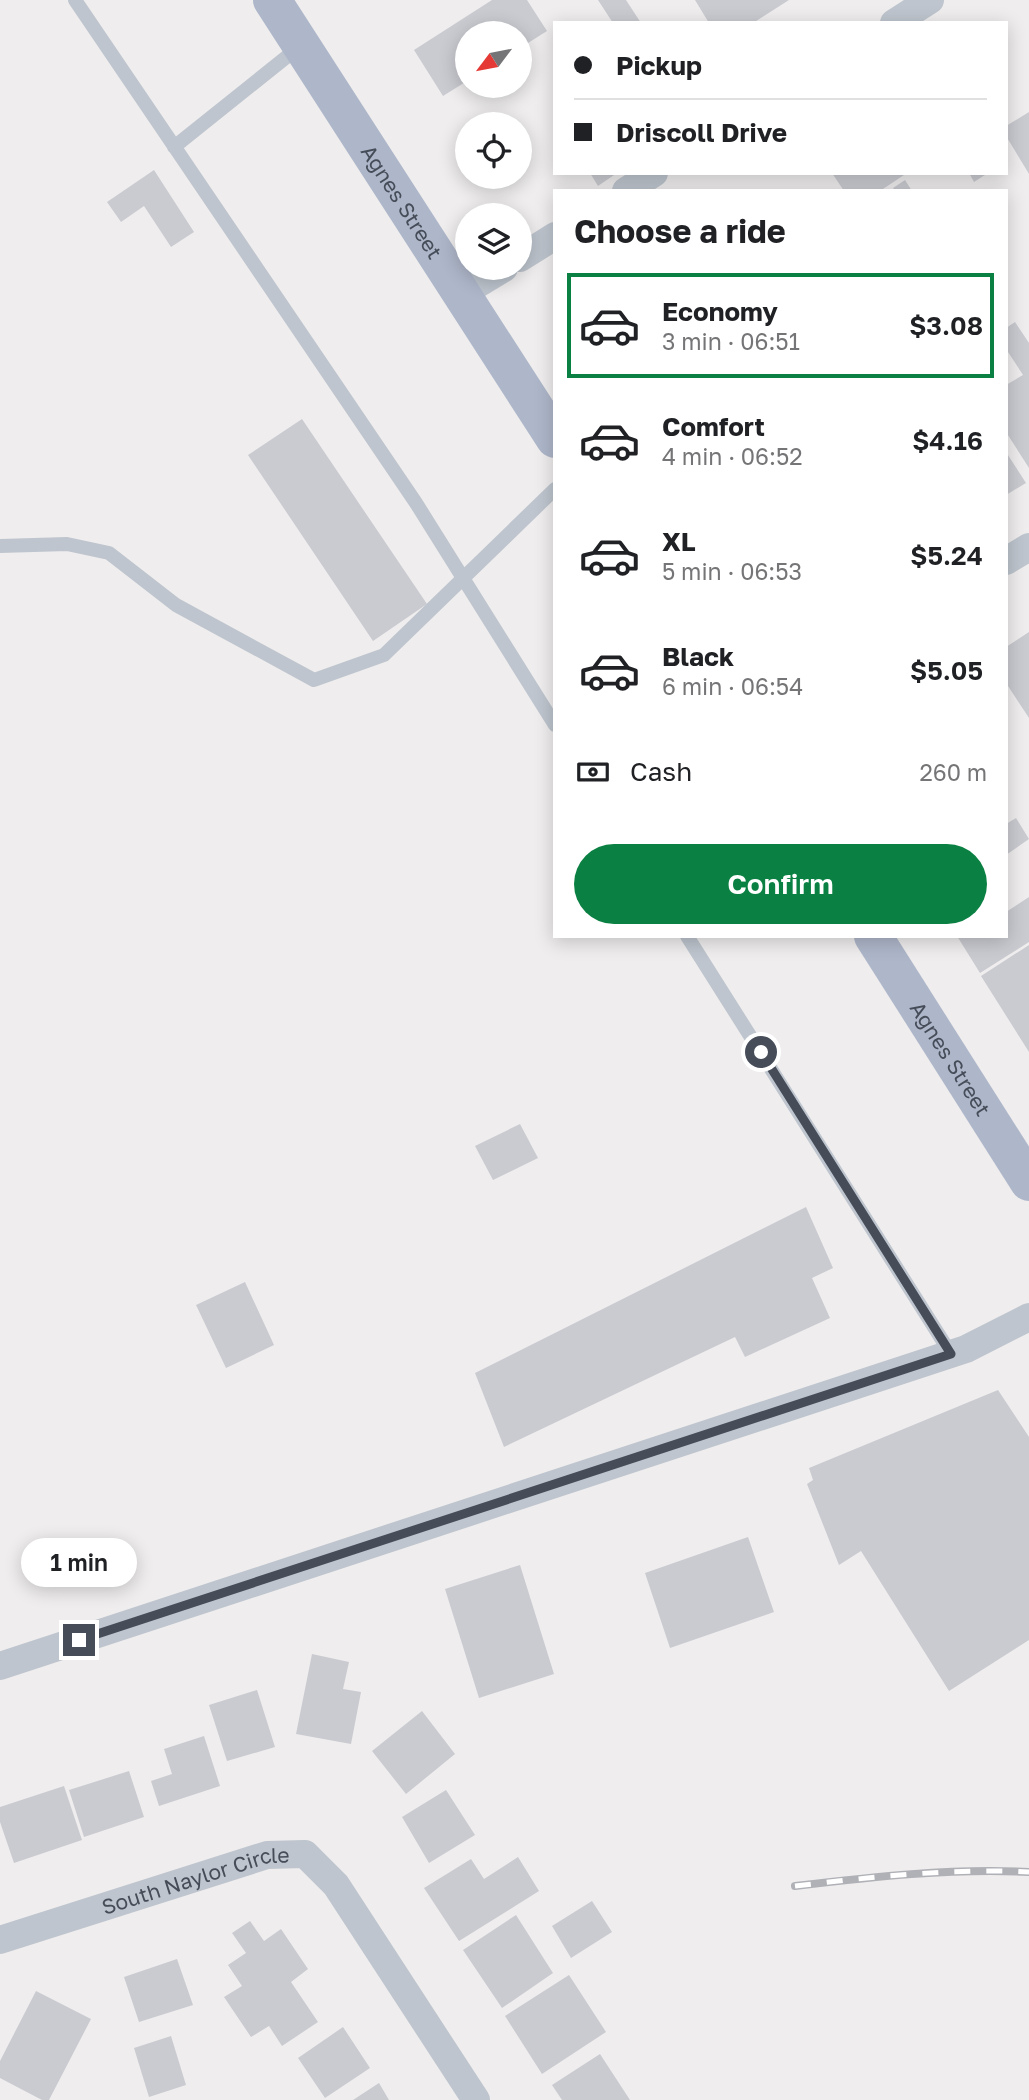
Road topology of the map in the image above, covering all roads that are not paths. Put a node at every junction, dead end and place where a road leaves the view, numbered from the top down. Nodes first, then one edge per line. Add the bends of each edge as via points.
1 (75, 0) edge
2 (272, 0) edge
3 (930, 0) edge
4 (897, 21) edge
5 (301, 46) junction
6 (174, 146) junction
7 (651, 175) edge
8 (629, 189) edge
9 (553, 237) edge
10 (532, 250) edge
11 (485, 280) edge
12 (461, 295) junction
13 (553, 436) edge
14 (553, 491) edge
15 (0, 547) edge
16 (1029, 547) edge
17 (1008, 560) edge
18 (463, 578) junction
19 (553, 722) edge
20 (688, 938) edge
21 (874, 938) edge
22 (1026, 1169) edge
23 (1029, 1317) edge
24 (951, 1354) junction
25 (0, 1666) edge
26 (0, 1940) edge
27 (476, 2100) edge

1 - 6 lane
2 - 5 main road, Agnes Street
3 - 4 street
5 - 6 lane
5 - 12 main road, Agnes Street
6 - 18 lane
7 - 8 street
9 - 10 street
11 - 12 street
12 - 13 main road, Agnes Street
14 - 18 lane
15 - 18 lane via 67,544 109,553 176,606 314,680 384,655
16 - 17 street
18 - 19 lane
20 - 24 lane
21 - 22 main road, Agnes Street
23 - 24 street
24 - 25 street
26 - 27 street, South Naylor Circle via 267,1855 305,1854 336,1885

